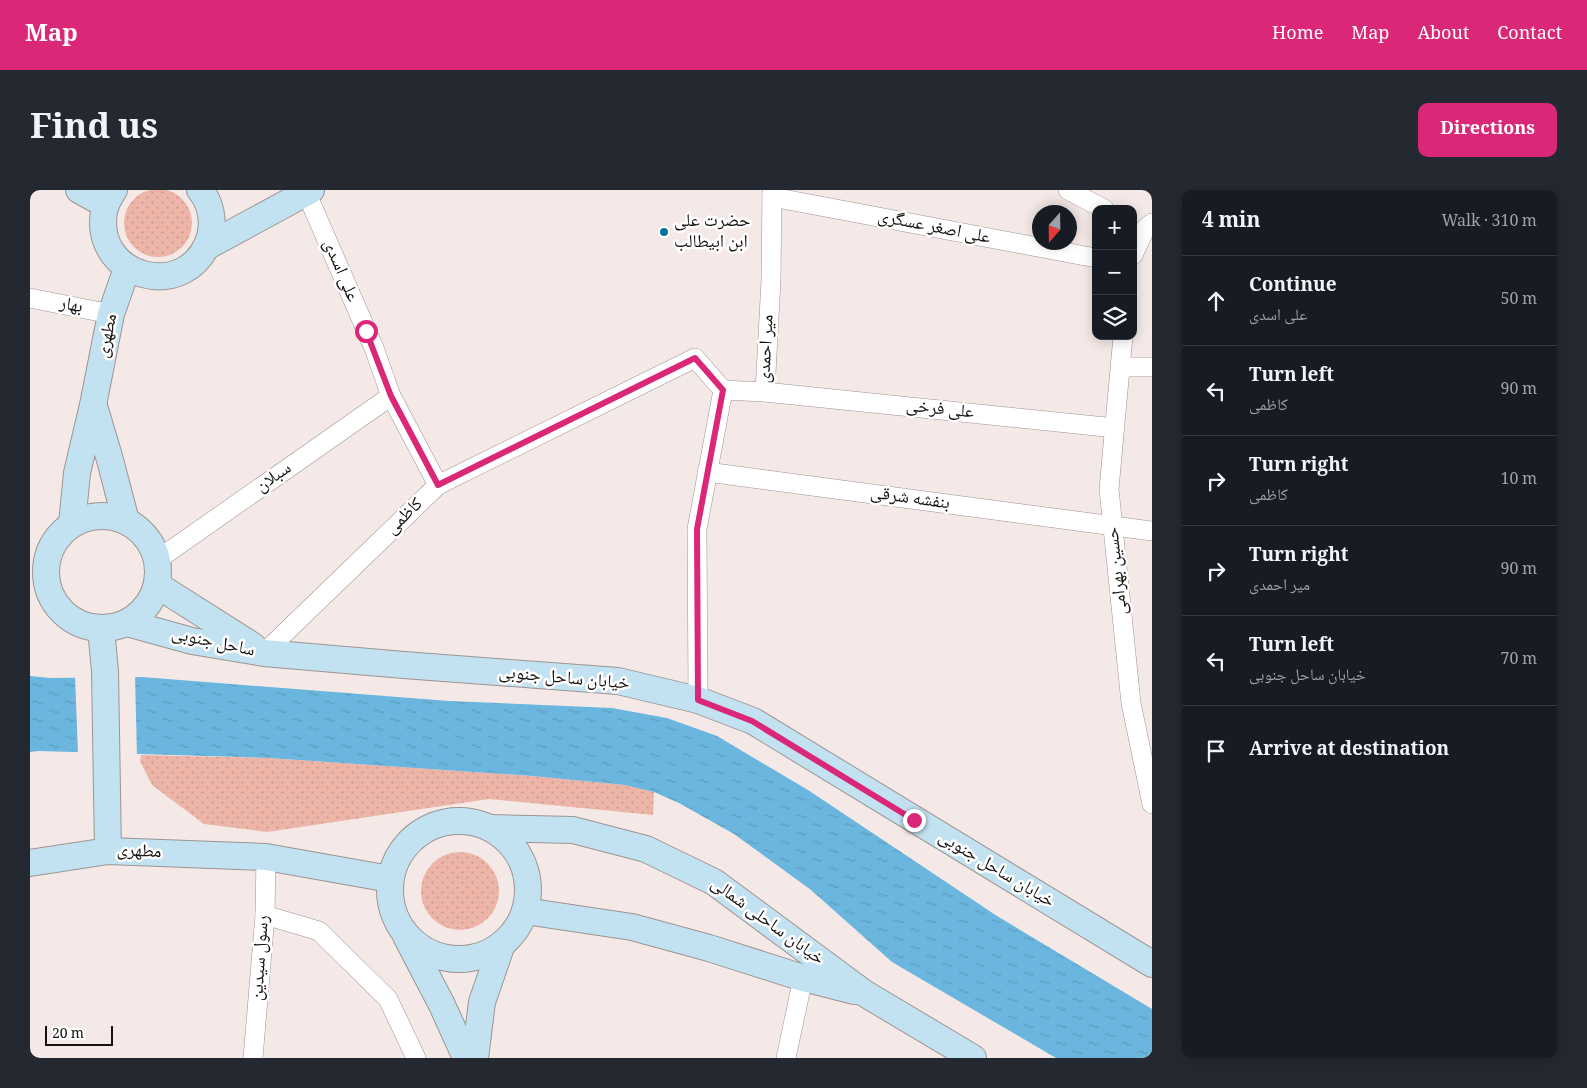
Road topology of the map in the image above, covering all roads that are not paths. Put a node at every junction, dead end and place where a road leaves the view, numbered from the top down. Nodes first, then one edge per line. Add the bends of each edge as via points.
1 (79, 190) edge
2 (200, 190) edge
3 (1068, 190) edge
4 (309, 191) edge
5 (772, 194) edge
6 (110, 197) edge
7 (1096, 205) edge
8 (1143, 225) edge
9 (206, 247) junction
10 (1135, 250) edge
11 (1092, 257) edge
12 (127, 268) junction
13 (30, 298) edge
14 (111, 314) junction
15 (1123, 340) edge
16 (1121, 367) junction
17 (1152, 367) edge
18 (723, 390) junction
19 (765, 392) junction
20 (391, 396) junction
21 (93, 405) junction
22 (1115, 428) junction
23 (707, 472) junction
24 (438, 485) junction
25 (126, 521) junction
26 (1113, 526) junction
27 (65, 530) junction
28 (1152, 531) edge
29 (30, 552) edge
30 (157, 573) junction
31 (42, 603) edge
32 (127, 623) junction
33 (101, 629) junction
34 (264, 653) junction
35 (698, 700) junction
36 (1146, 744) edge
37 (1152, 804) edge
38 (490, 828) junction
39 (108, 851) junction
40 (266, 857) junction
41 (30, 863) edge
42 (390, 879) junction
43 (525, 911) junction
44 (265, 915) junction
45 (402, 929) junction
46 (502, 944) junction
47 (1152, 964) edge
48 (803, 978) junction
49 (864, 993) junction
50 (253, 1058) edge
51 (416, 1058) edge
52 (466, 1058) edge
53 (475, 1058) edge
54 (786, 1058) edge
55 (973, 1058) edge

1 - 6 main road
2 - 9 main road via 211,212 212,230
3 - 7 street
4 - 9 main road
4 - 20 street, علی اسدی
5 - 11 street, علی اصغر عسگری
5 - 19 street, میر احمدی
6 - 12 main road via 103,223 106,240 114,256
8 - 10 street
9 - 12 main road via 196,262 180,272 162,277 144,275
12 - 14 main road, مطهری
13 - 14 street, بهار
14 - 21 main road, مطهری
15 - 16 street, حسین بهرامی
16 - 17 street
16 - 22 street, حسین بهرامی
18 - 19 street, میر احمدی
18 - 23 street
18 - 24 street, کاظمی via 695,358
19 - 22 street, علی فرخی
20 - 24 street, علی اسدی
20 - 30 street, سبلان
21 - 25 main road, مطهری
21 - 27 main road, مطهری
22 - 26 street, حسین بهرامی via 1109,489
23 - 26 street, بنفشه شرقی
23 - 35 street via 697,529
24 - 34 street, کاظمی
25 - 27 main road via 113,517 85,518
25 - 30 main road via 146,537
26 - 28 street, بنفشه شرقی
26 - 36 street, حسین بهرامی via 1131,702
27 - 29 main road
27 - 31 main road via 50,548 45,576 48,590
30 - 32 main road via 151,600 141,614
30 - 34 main road, ساحل جنوبی
31 - 33 main road via 86,627
32 - 33 main road
32 - 34 main road, ساحل جنوبی via 192,641
33 - 39 main road, مطهری via 105,671
34 - 35 main road, خیابان ساحل جنوبی via 618,680
35 - 47 main road, خیابان ساحل جنوبی via 752,721
36 - 37 street, حسین بهرامی
38 - 42 main road via 471,822 451,821 429,827 411,840 397,858
38 - 43 main road via 506,839 526,872 528,892
38 - 49 main road, خیابان ساحلی شمالی via 573,830 646,849 714,882
39 - 40 main road, مطهری
39 - 41 main road
40 - 42 main road, مطهری
40 - 44 street, رسول سیدین
42 - 45 main road via 391,901
43 - 46 main road via 517,928
43 - 48 main road, خیابان ساحلی شمالی via 632,926
44 - 50 street, رسول سیدین
44 - 51 street via 319,931 388,999
45 - 46 main road via 417,945 437,955 460,959 482,955
45 - 52 main road
46 - 53 main road via 482,1002
48 - 49 main road, خیابان ساحلی شمالی
48 - 54 street
49 - 55 main road, خیابان ساحلی شمالی

